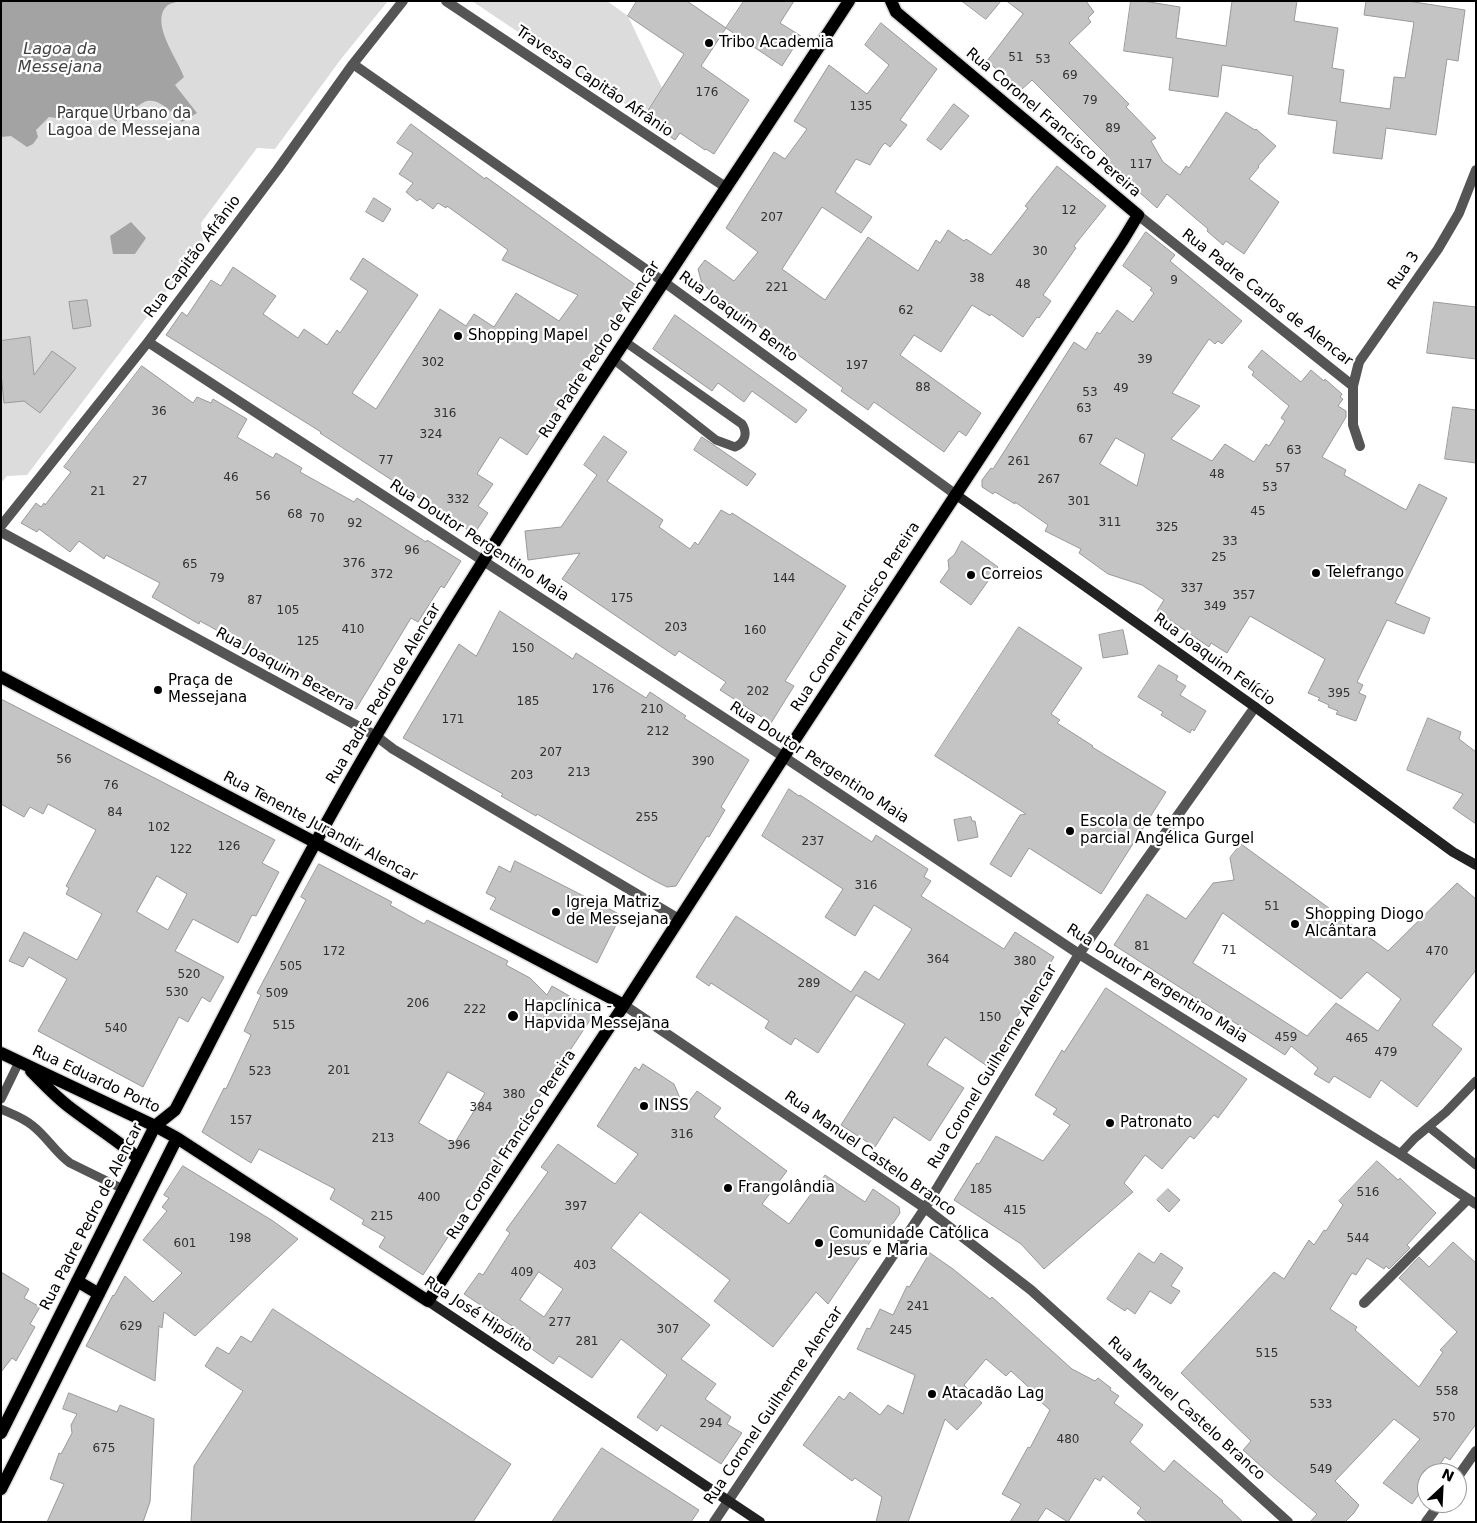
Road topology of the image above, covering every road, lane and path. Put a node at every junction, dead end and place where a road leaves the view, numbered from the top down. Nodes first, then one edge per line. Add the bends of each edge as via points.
1 (403, 1) edge
2 (446, 1) edge
3 (849, 1) edge
4 (893, 7) edge
5 (353, 64) junction
6 (1476, 170) edge
7 (727, 188) junction
8 (1138, 215) junction
9 (664, 282) junction
10 (624, 341) junction
11 (148, 342) junction
12 (613, 359) junction
13 (1353, 386) junction
14 (1360, 446) dead end
15 (955, 494) junction
16 (1, 526) edge
17 (1, 532) edge
18 (482, 561) junction
19 (1, 678) edge
20 (1255, 707) junction
21 (376, 736) junction
22 (784, 757) junction
23 (314, 843) junction
24 (1476, 866) edge
25 (679, 919) junction
26 (1080, 954) junction
27 (624, 1005) junction
28 (1, 1053) edge
29 (22, 1063) junction
30 (1476, 1081) edge
31 (1, 1099) edge
32 (1, 1109) edge
33 (155, 1126) junction
34 (1429, 1127) junction
35 (177, 1138) junction
36 (1400, 1154) junction
37 (138, 1158) junction
38 (1476, 1165) edge
39 (122, 1189) junction
40 (1472, 1201) edge
41 (925, 1208) junction
42 (77, 1281) junction
43 (99, 1294) junction
44 (428, 1302) junction
45 (1364, 1303) dead end
46 (1, 1432) edge
47 (1476, 1452) edge
48 (1467, 1464) edge
49 (1, 1489) edge
50 (729, 1500) junction
51 (714, 1522) edge
52 (760, 1522) edge
53 (1288, 1522) edge

1 - 5 street, Rua Capitão Afrânio
2 - 7 street, Travessa Capitão Afrânio
3 - 7 main road, Rua Padre Pedro de Alencar
4 - 8 main road, Rua Coronel Francisco Pereira
5 - 9 street, Rua Joaquim Bento
5 - 11 street, Rua Capitão Afrânio
6 - 13 street, Rua 3 via 1459,213 1438,249 1359,362
7 - 9 main road, Rua Padre Pedro de Alencar
8 - 13 street, Rua Padre Carlos de Alencar
8 - 15 main road, Rua Coronel Francisco Pereira
9 - 10 main road, Rua Padre Pedro de Alencar
9 - 15 street, Rua Joaquim Bento
10 - 12 main road, Rua Padre Pedro de Alencar
10 - 12 lane via 742,424 746,436 735,447 716,440
11 - 16 street, Rua Capitão Afrânio
11 - 18 street, Rua Doutor Pergentino Maia
12 - 18 main road, Rua Padre Pedro de Alencar
13 - 14 street, Rua Padre Carlos de Alencar via 1354,425
15 - 20 main road, Rua Joaquim Felício
15 - 22 main road, Rua Coronel Francisco Pereira
17 - 21 street, Rua Joaquim Bezerra
18 - 21 main road, Rua Padre Pedro de Alencar
18 - 22 street, Rua Doutor Pergentino Maia
19 - 23 main road, Rua Tenente Jurandir Alencar
20 - 24 main road, Rua Joaquim Felício via 1452,852
20 - 26 street, Rua Coronel Guilherme Alencar
21 - 23 main road, Rua Padre Pedro de Alencar
21 - 25 street, Rua Joaquim Bezerra
22 - 25 main road, Rua Coronel Francisco Pereira
22 - 26 street, Rua Doutor Pergentino Maia
23 - 27 main road, Rua Tenente Jurandir Alencar
23 - 33 main road, Rua Padre Pedro de Alencar via 175,1110
25 - 27 main road, Rua Coronel Francisco Pereira
26 - 36 street, Rua Doutor Pergentino Maia
26 - 41 street, Rua Coronel Guilherme Alencar
27 - 41 street, Rua Manuel Castelo Branco
27 - 44 main road, Rua Coronel Francisco Pereira
28 - 29 main road, Rua Eduardo Porto
29 - 31 lane
29 - 33 main road, Rua Eduardo Porto
29 - 37 main road via 66,1105
30 - 34 lane
32 - 39 lane via 35,1127 70,1163
33 - 35 main road, Rua Eduardo Porto
33 - 37 main road, Rua Padre Pedro de Alencar
34 - 36 lane
34 - 38 lane
35 - 43 main road
35 - 44 main road, Rua José Hipólito
36 - 40 street, Rua Doutor Pergentino Maia
37 - 39 main road, Rua Padre Pedro de Alencar
39 - 42 main road, Rua Padre Pedro de Alencar
40 - 45 street
41 - 50 street, Rua Coronel Guilherme Alencar
41 - 53 street, Rua Manuel Castelo Branco via 1031,1290
42 - 43 main road
42 - 46 main road, Rua Padre Pedro de Alencar
43 - 49 main road
44 - 50 main road, Rua José Hipólito
47 - 48 street
50 - 51 street, Rua Coronel Guilherme Alencar
50 - 52 main road, Rua José Hipólito

